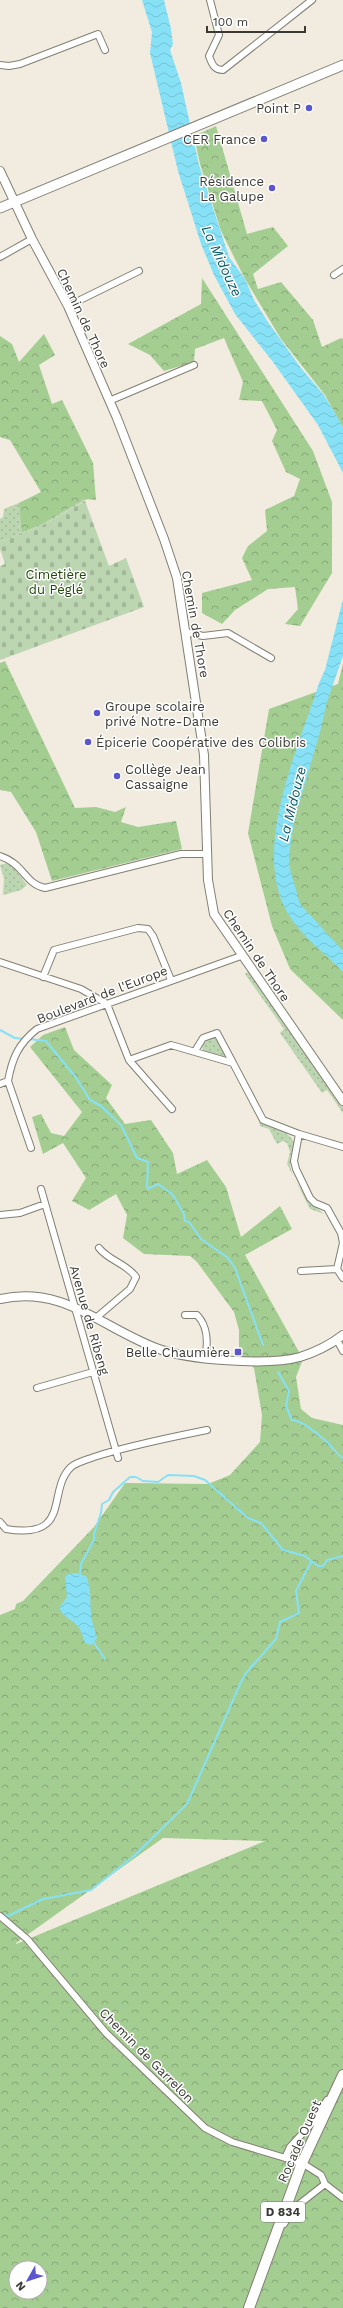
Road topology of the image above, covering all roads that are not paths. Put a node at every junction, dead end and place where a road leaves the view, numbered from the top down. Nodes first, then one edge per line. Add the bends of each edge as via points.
1 (210, 0) edge
2 (312, 0) edge
3 (105, 50) dead end
4 (0, 65) edge
5 (343, 65) edge
6 (0, 171) edge
7 (15, 202) junction
8 (0, 208) edge
9 (32, 239) junction
10 (0, 257) edge
11 (343, 269) edge
12 (139, 271) dead end
13 (334, 276) dead end
14 (68, 306) junction
15 (194, 365) dead end
16 (109, 401) junction
17 (186, 632) junction
18 (271, 658) dead end
19 (207, 854) junction
20 (0, 856) edge
21 (241, 956) junction
22 (0, 962) edge
23 (44, 977) junction
24 (171, 980) junction
25 (107, 1004) junction
26 (195, 1051) junction
27 (129, 1060) junction
28 (232, 1062) junction
29 (8, 1081) junction
30 (0, 1084) edge
31 (343, 1101) edge
32 (172, 1109) dead end
33 (299, 1134) junction
34 (343, 1147) edge
35 (31, 1148) dead end
36 (41, 1189) dead end
37 (45, 1204) junction
38 (0, 1215) edge
39 (99, 1248) dead end
40 (337, 1269) junction
41 (301, 1271) dead end
42 (343, 1278) edge
43 (0, 1299) edge
44 (75, 1306) junction
45 (185, 1315) dead end
46 (97, 1317) junction
47 (340, 1337) edge
48 (343, 1351) edge
49 (206, 1358) junction
50 (93, 1372) junction
51 (38, 1388) dead end
52 (207, 1430) dead end
53 (116, 1450) junction
54 (118, 1458) dead end
55 (0, 1522) edge
56 (6, 1529) junction
57 (0, 1534) edge
58 (0, 1916) edge
59 (342, 2077) edge
60 (285, 2158) junction
61 (302, 2163) junction
62 (325, 2184) junction
63 (343, 2198) edge
64 (265, 2262) junction
65 (249, 2308) edge

1 - 2 street via 219,35 208,56 212,66 223,70
3 - 4 street via 98,34 20,64
5 - 7 main road
6 - 7 street, Chemin de Thore
7 - 8 main road
7 - 9 street, Chemin de Thore
9 - 10 street
9 - 14 street, Chemin de Thore
11 - 13 street
12 - 14 street
14 - 16 street, Chemin de Thore
15 - 16 street
16 - 17 street, Chemin de Thore via 164,539 177,578
17 - 18 street via 203,636 228,633
17 - 19 street, Chemin de Thore via 204,755
19 - 20 street via 181,854 45,888 37,886 12,861
19 - 21 street, Chemin de Thore via 210,902 214,914
21 - 24 street, Boulevard de l'Europe
21 - 31 street, Chemin de Thore
22 - 23 street
23 - 24 street via 54,950 138,928 148,930 153,936
23 - 25 street via 81,989
24 - 25 street, Boulevard de l'Europe
25 - 27 street
25 - 29 street, Boulevard de l'Europe via 37,1029 20,1044 12,1061
26 - 27 street via 171,1045
26 - 28 street
26 - 28 street via 203,1038 217,1033
27 - 32 street
28 - 33 street via 263,1120
29 - 30 street
29 - 35 street
33 - 34 street
33 - 40 street via 294,1161 296,1169 310,1198 326,1208 341,1232 343,1243
36 - 37 street, Avenue de Ribeng
37 - 38 street via 20,1213
37 - 44 street, Avenue de Ribeng
39 - 46 street via 105,1256 131,1269 136,1277 130,1289
40 - 41 street
40 - 42 street
43 - 44 street via 40,1297
44 - 46 street
44 - 50 street, Avenue de Ribeng
45 - 49 street via 197,1315 205,1326
46 - 49 street via 155,1348 175,1354
47 - 48 street
47 - 49 street via 324,1348 298,1357 269,1360
50 - 51 street
50 - 53 street, Avenue de Ribeng
52 - 53 street
53 - 54 street, Avenue de Ribeng
53 - 56 street via 72,1466 65,1474 56,1508 47,1523 28,1530
55 - 56 street
56 - 57 street
58 - 60 street, Chemin de Garrelon via 27,1939 106,2033 205,2128 232,2142
59 - 60 street via 313,2122 290,2147
59 - 61 main road, Rocade Ouest / D 834
60 - 61 street, Chemin de Garrelon
61 - 62 street, Chemin de Garrelon via 321,2175
61 - 64 main road, Rocade Ouest / D 834
62 - 63 street, Chemin de Garrelon
62 - 64 street via 290,2212
64 - 65 main road, Rocade Ouest / D 834

